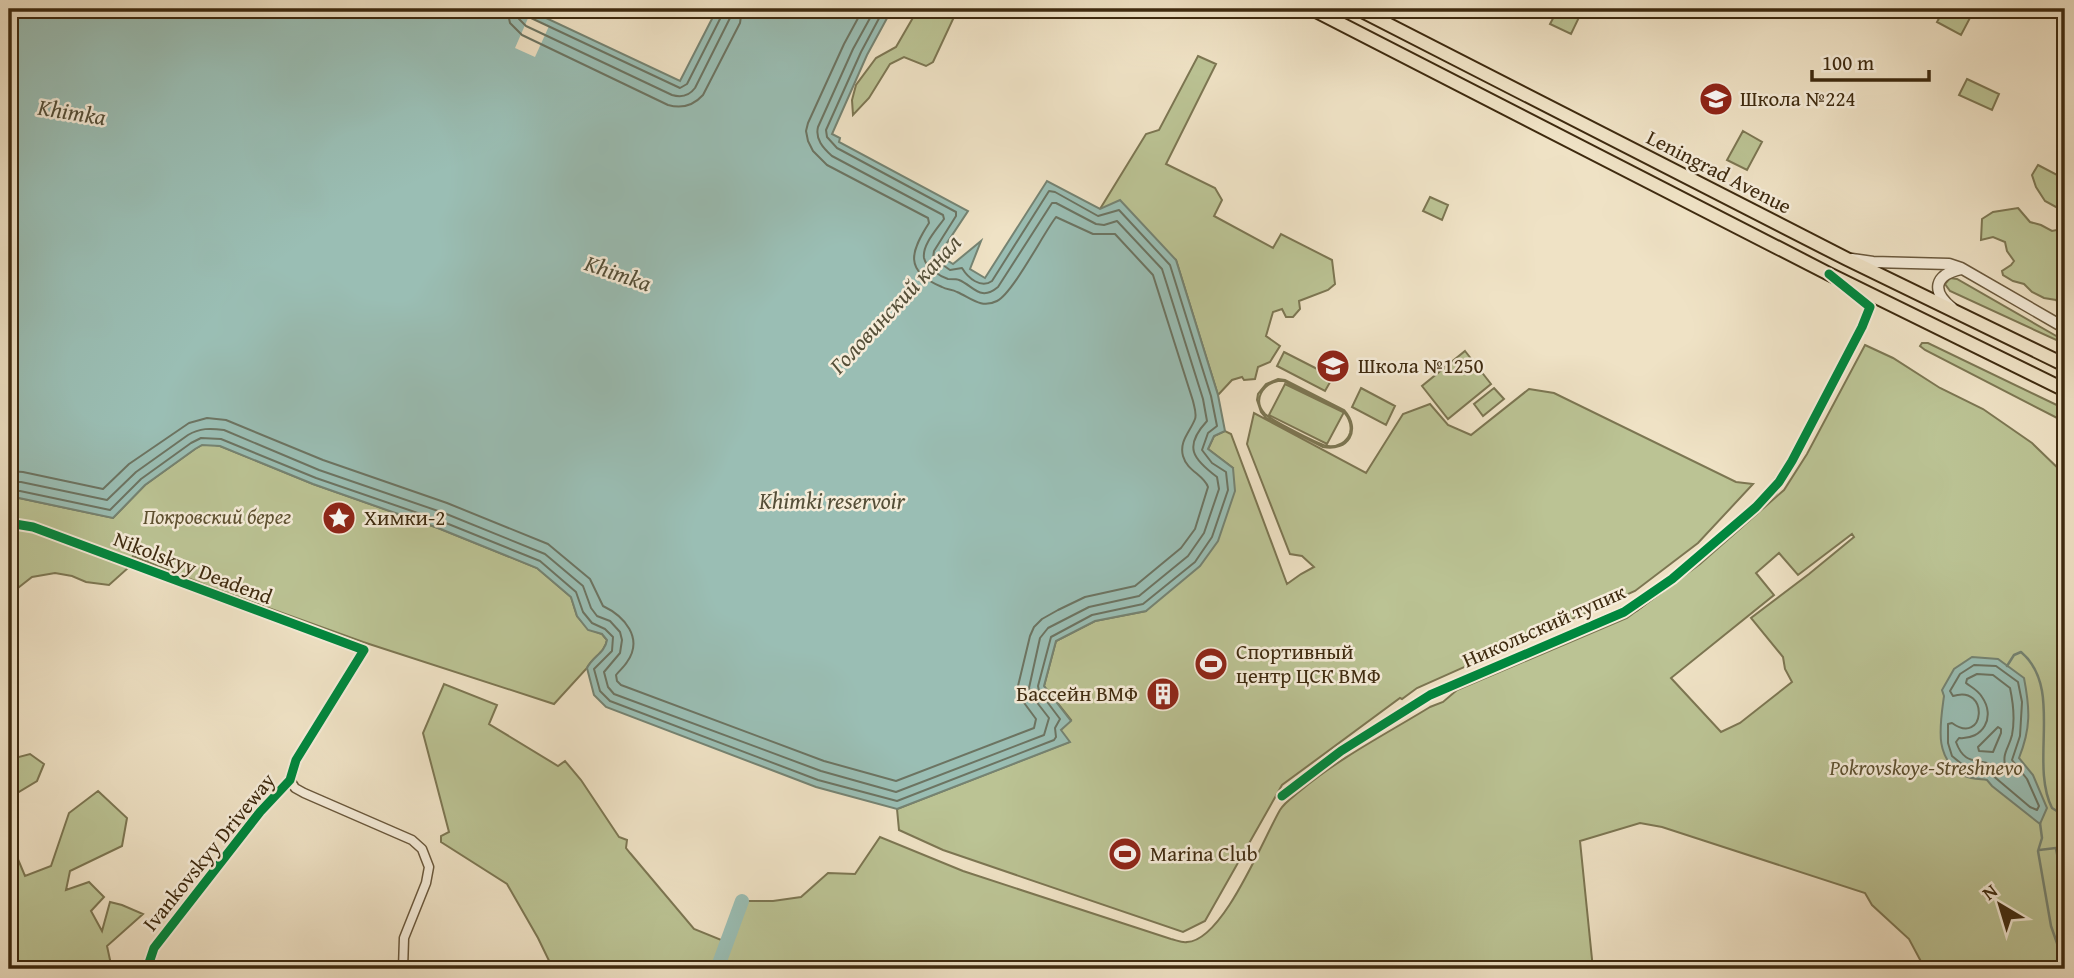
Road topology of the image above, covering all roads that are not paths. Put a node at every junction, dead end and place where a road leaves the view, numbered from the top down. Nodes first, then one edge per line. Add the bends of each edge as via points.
1 (1312, 9) edge
2 (1358, 9) edge
3 (1847, 259) junction
4 (1961, 268) junction
5 (1829, 274) junction
6 (1961, 315) junction
7 (2065, 328) edge
8 (2065, 365) edge
9 (2065, 390) edge
10 (9, 523) edge
11 (363, 650) joint
12 (290, 780) junction
13 (1282, 796) dead end
14 (147, 969) edge
15 (403, 969) edge

1 - 5 main road, Leningrad Avenue
2 - 3 main road, Leningrad Avenue
3 - 4 street
3 - 6 main road, Leningrad Avenue
4 - 6 street via 1943,274 1938,283 1947,304
4 - 7 street
5 - 9 main road, Leningrad Avenue
5 - 13 street, Никольский тупик via 1870,307 1792,461 1768,496 1672,579 1624,612 1430,695 1341,751
6 - 8 main road, Leningrad Avenue
10 - 11 street, Nikolskyy Deadend via 33,527
11 - 12 street, Ivankovskyy Driveway via 296,760
12 - 14 street, Ivankovskyy Driveway via 154,948
12 - 15 street via 304,793 412,840 422,849 429,867 404,938

